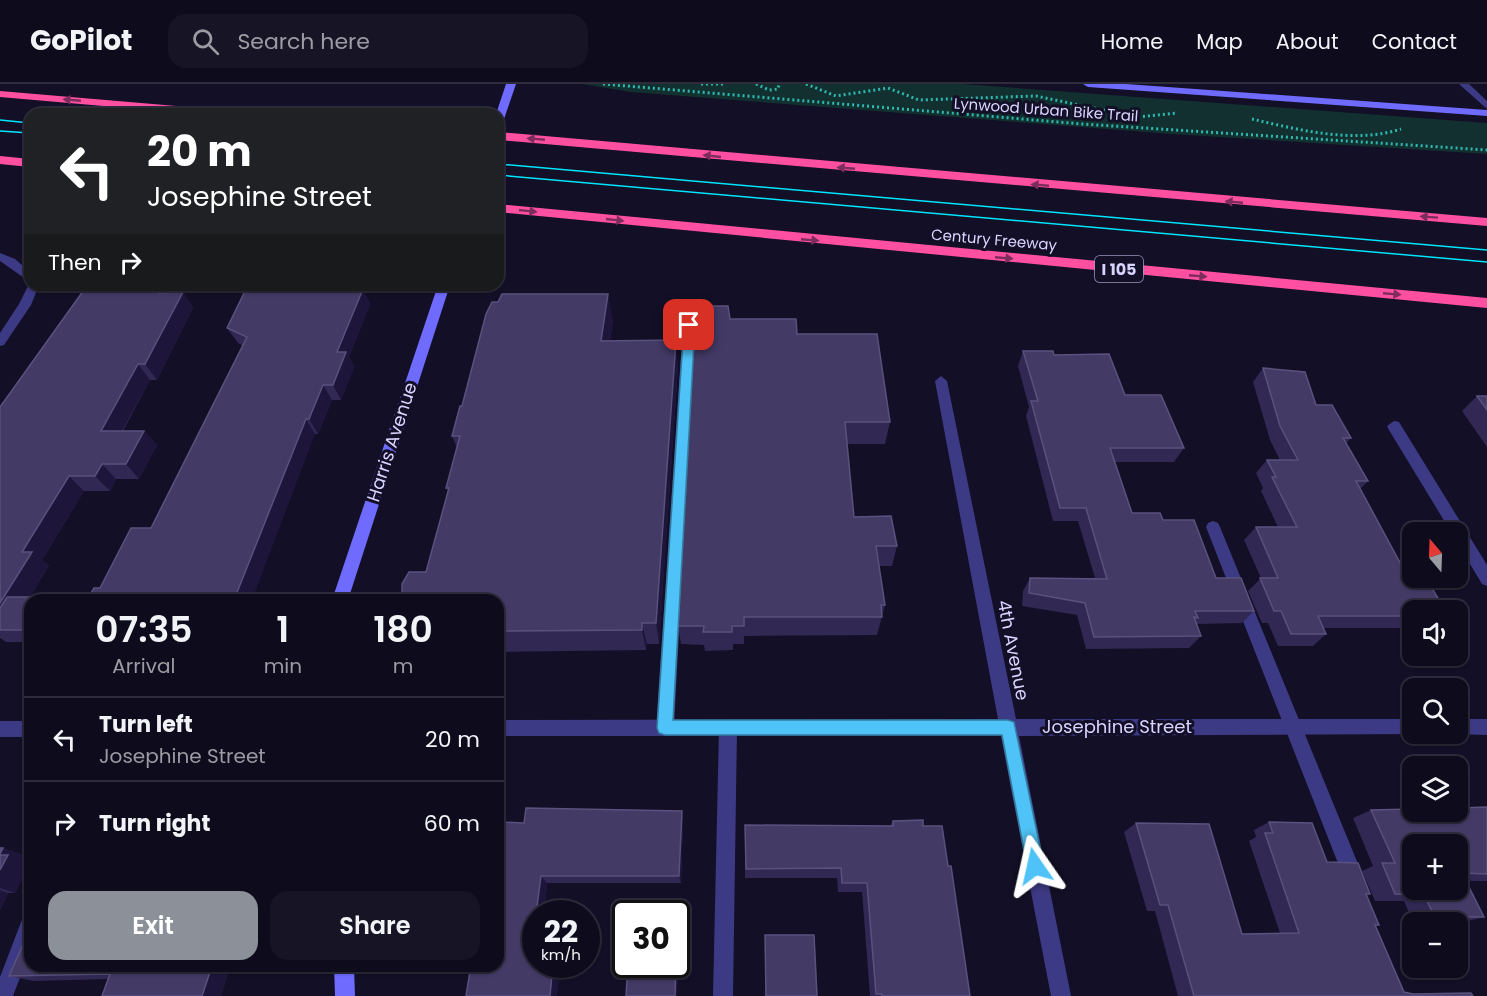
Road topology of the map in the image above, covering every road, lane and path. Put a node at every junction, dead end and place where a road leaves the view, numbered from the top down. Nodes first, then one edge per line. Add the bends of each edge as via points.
1 (511, 84) edge
2 (603, 84) edge
3 (701, 84) edge
4 (726, 84) edge
5 (756, 84) edge
6 (779, 84) edge
7 (806, 84) edge
8 (1088, 84) edge
9 (1464, 84) edge
10 (0, 94) edge
11 (1487, 106) edge
12 (164, 108) edge
13 (503, 108) edge
14 (1187, 112) dead end
15 (1487, 113) edge
16 (1243, 117) dead end
17 (1407, 125) dead end
18 (504, 136) edge
19 (1487, 150) edge
20 (0, 160) edge
21 (24, 162) edge
22 (504, 209) edge
23 (1487, 222) edge
24 (0, 257) edge
25 (24, 273) edge
26 (31, 291) edge
27 (442, 291) edge
28 (1487, 303) edge
29 (689, 325) dead end
30 (0, 342) edge
31 (941, 381) dead end
32 (1394, 426) dead end
33 (1213, 528) dead end
34 (1487, 579) edge
35 (342, 594) edge
36 (1293, 727) junction
37 (1402, 727) edge
38 (1468, 727) edge
39 (1487, 727) edge
40 (504, 728) edge
41 (665, 728) junction
42 (728, 728) junction
43 (1008, 728) junction
44 (0, 729) edge
45 (24, 729) edge
46 (1362, 899) edge
47 (24, 940) edge
48 (344, 972) edge
49 (3, 996) edge
50 (345, 996) edge
51 (723, 996) edge
52 (1060, 996) edge

1 - 13 street
2 - 19 path, Lynwood Urban Bike Trail via 1092,124
3 - 4 path
5 - 6 path via 769,91 778,89
7 - 14 path via 836,96 888,87 918,100 1030,96 1127,116
8 - 15 street
9 - 11 street
12 -> 10 highway
16 - 17 path via 1299,130 1382,135
23 -> 18 highway
20 - 21 highway
22 -> 28 highway, Century Freeway / I 105
24 - 25 street
26 - 30 street via 26,305
27 - 35 street, Harris Avenue
29 - 41 street
31 - 43 street, 4th Avenue
32 - 34 street
33 - 36 street
36 - 37 street, Josephine Street
36 - 43 street, Josephine Street
36 - 46 street
38 - 39 street
40 - 41 street, Josephine Street
41 - 42 street, Josephine Street
42 - 43 street, Josephine Street
42 - 51 street
43 - 52 street, 4th Avenue
44 - 45 street
47 - 49 street
48 - 50 street

